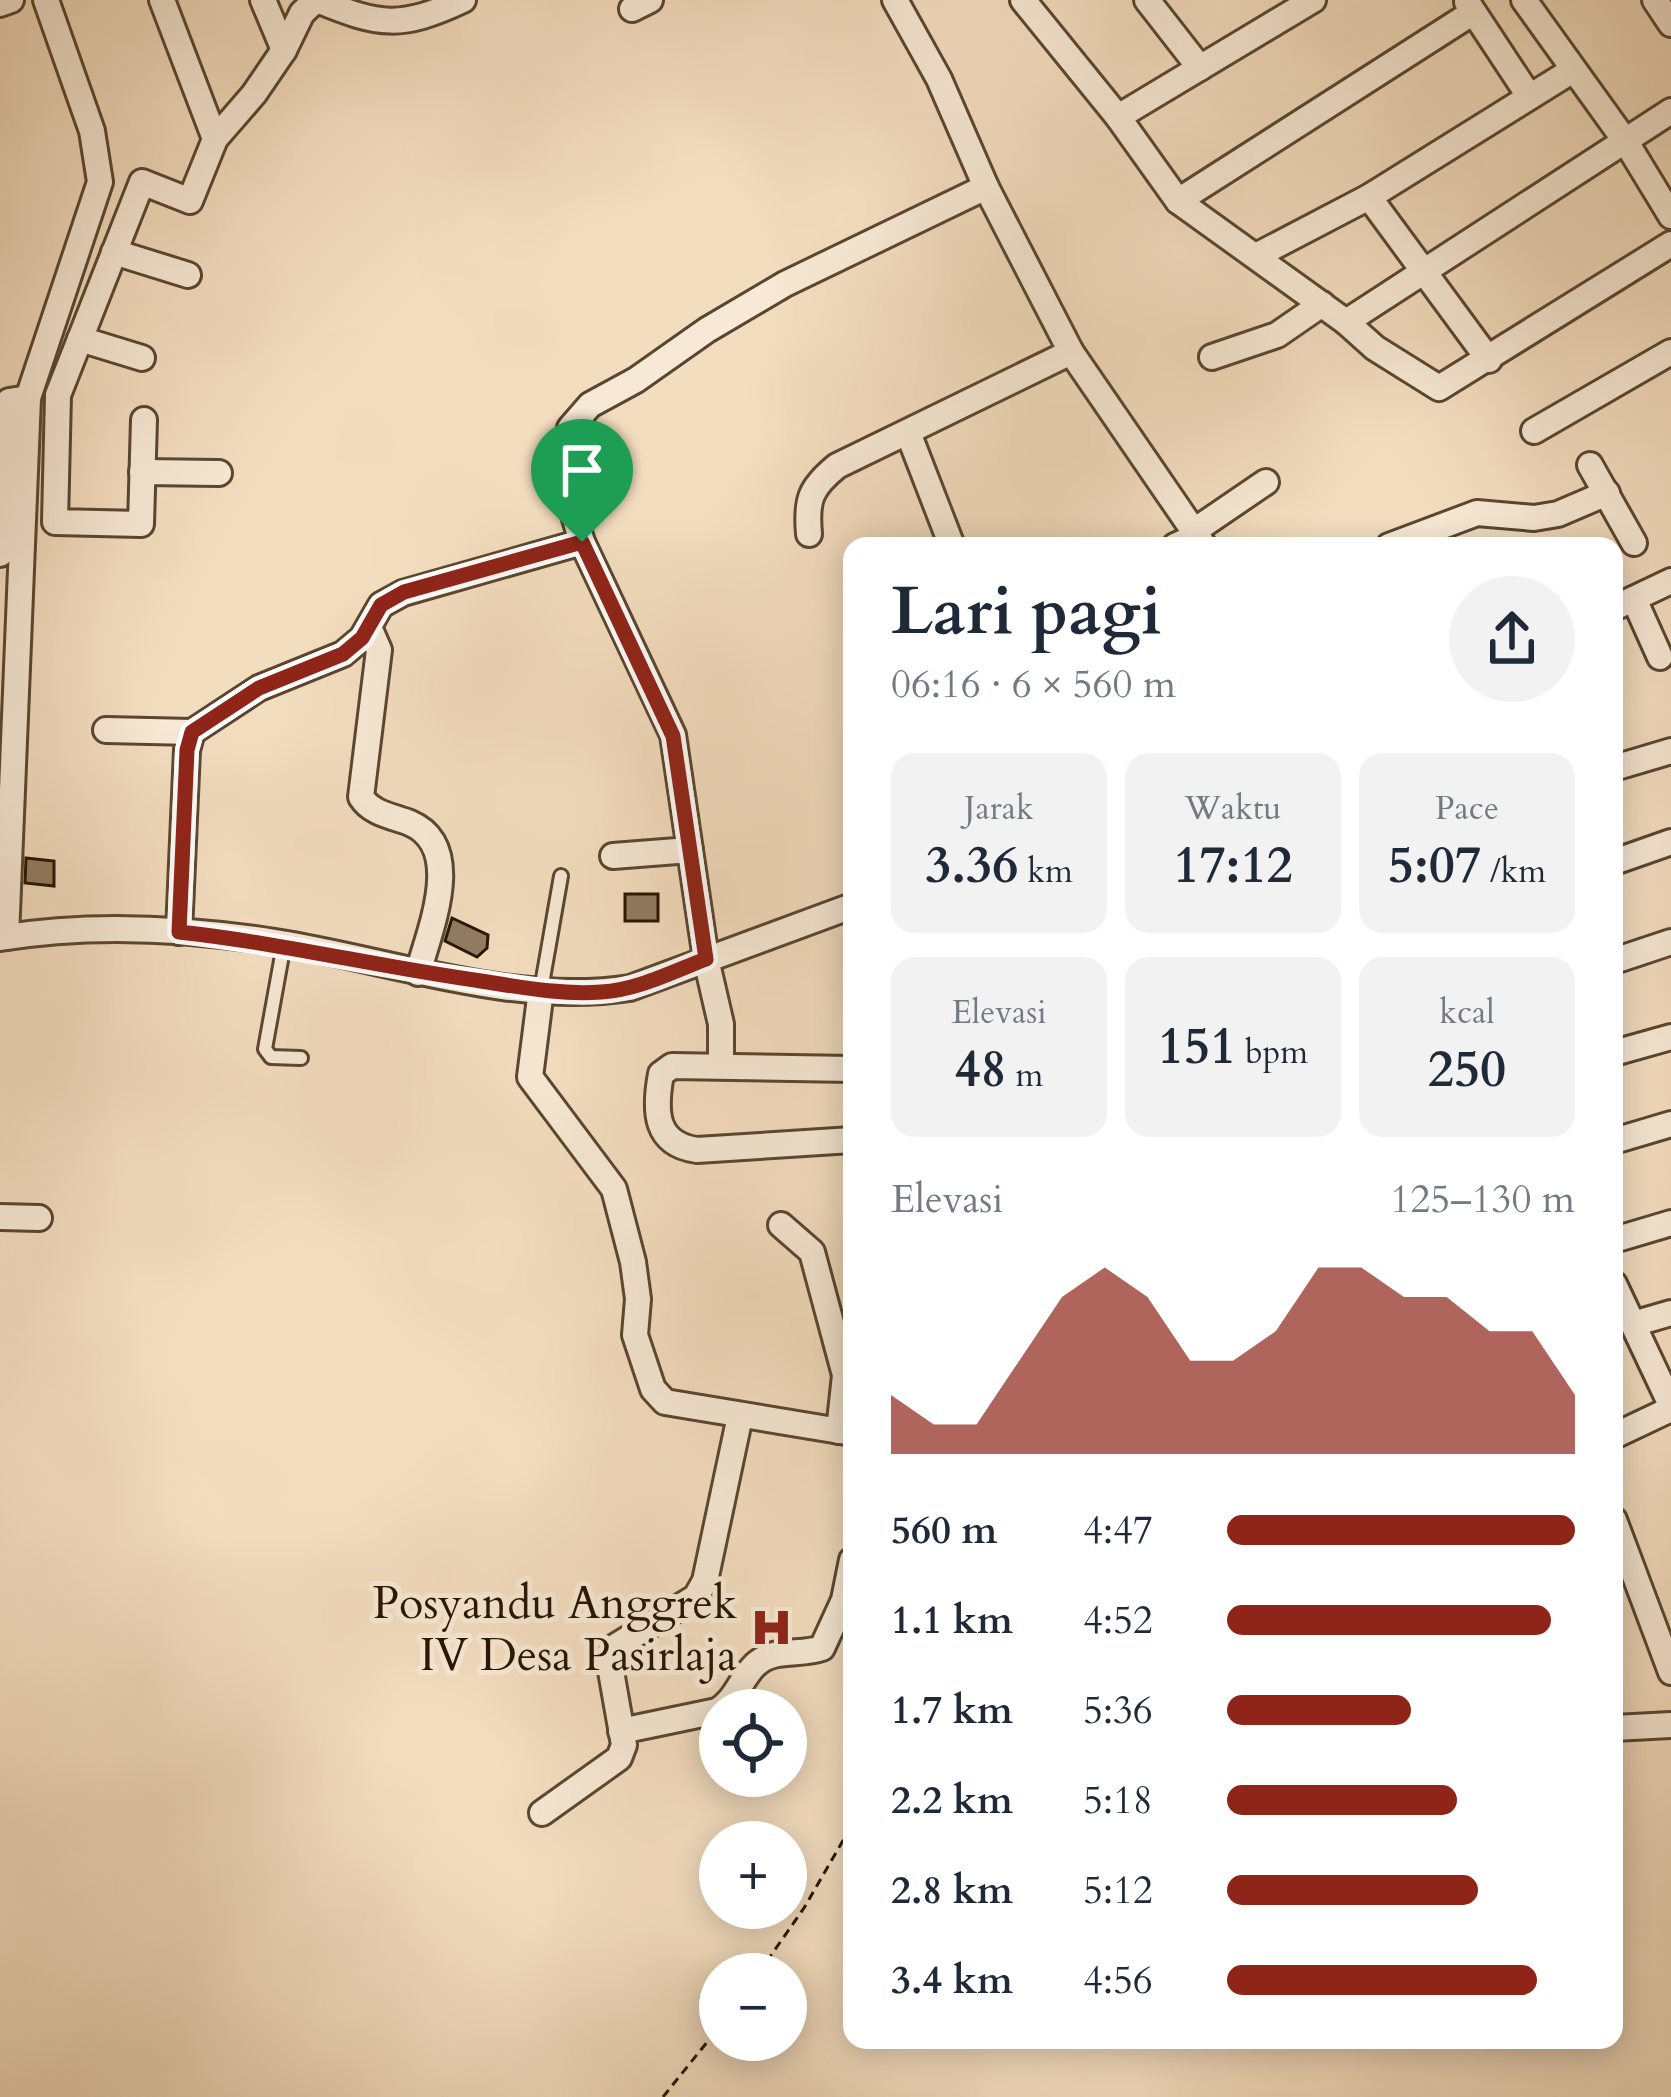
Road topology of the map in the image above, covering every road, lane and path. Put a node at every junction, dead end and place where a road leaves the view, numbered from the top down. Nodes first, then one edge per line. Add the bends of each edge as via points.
1 (11, 0) edge
2 (46, 0) edge
3 (162, 0) edge
4 (262, 0) edge
5 (317, 0) edge
6 (464, 0) edge
7 (896, 0) edge
8 (1023, 0) edge
9 (1147, 0) edge
10 (1313, 0) edge
11 (1524, 0) edge
12 (1654, 0) edge
13 (0, 4) edge
14 (1469, 6) edge
15 (1671, 24) edge
16 (284, 50) junction
17 (1200, 68) junction
18 (1573, 70) junction
19 (1528, 96) junction
20 (1671, 111) edge
21 (1118, 117) junction
22 (215, 139) junction
23 (1626, 142) junction
24 (986, 187) junction
25 (1369, 197) junction
26 (1178, 201) junction
27 (1671, 216) edge
28 (1671, 244) edge
29 (114, 252) junction
30 (1256, 256) junction
31 (1424, 272) junction
32 (188, 275) dead end
33 (1322, 304) junction
34 (1346, 322) junction
35 (80, 339) junction
36 (1071, 352) junction
37 (1671, 352) edge
38 (1212, 357) dead end
39 (142, 358) dead end
40 (1489, 360) junction
41 (28, 398) junction
42 (143, 420) dead end
43 (1534, 431) dead end
44 (909, 435) junction
45 (2, 463) edge
46 (1590, 465) dead end
47 (142, 472) junction
48 (219, 473) dead end
49 (1266, 482) dead end
50 (1607, 493) junction
51 (809, 534) dead end
52 (949, 537) edge
53 (1191, 537) edge
54 (1197, 537) edge
55 (1413, 537) edge
56 (582, 542) junction
57 (1634, 542) dead end
58 (0, 554) edge
59 (1671, 581) edge
60 (1624, 603) edge
61 (369, 627) junction
62 (1660, 657) dead end
63 (106, 730) dead end
64 (192, 732) junction
65 (1671, 752) edge
66 (1623, 765) edge
67 (4, 830) edge
68 (1671, 842) edge
69 (690, 850) junction
70 (613, 856) dead end
71 (1623, 859) edge
72 (561, 876) dead end
73 (843, 909) edge
74 (179, 932) junction
75 (3, 937) edge
76 (1671, 942) edge
77 (284, 944) junction
78 (1623, 958) edge
79 (706, 959) junction
80 (418, 973) junction
81 (542, 990) junction
82 (1671, 1037) edge
83 (1623, 1050) edge
84 (301, 1058) dead end
85 (722, 1066) junction
86 (843, 1069) edge
87 (1671, 1124) edge
88 (1623, 1138) edge
89 (843, 1141) edge
90 (0, 1216) edge
91 (39, 1218) dead end
92 (1671, 1223) edge
93 (782, 1226) dead end
94 (1623, 1237) edge
95 (1623, 1302) edge
96 (1671, 1313) edge
97 (1633, 1324) junction
98 (843, 1368) edge
99 (1671, 1407) edge
100 (740, 1416) junction
101 (1623, 1431) edge
102 (843, 1432) edge
103 (1623, 1540) edge
104 (843, 1602) edge
105 (1665, 1636) edge
106 (1671, 1672) edge
107 (1671, 1725) edge
108 (1623, 1727) edge
109 (622, 1731) junction
110 (542, 1814) dead end
111 (843, 1839) edge
112 (771, 1953) edge
113 (699, 2052) edge
114 (663, 2097) edge

1 - 13 street
2 - 41 street via 92,131 100,182
3 - 22 street
4 - 16 street
5 - 6 street via 392,24
5 - 16 street
7 - 24 street
8 - 21 street
9 - 17 street
10 - 17 street
11 - 18 street
12 - 15 street
14 - 19 street
14 - 26 street
16 - 22 street
17 - 21 street
18 - 19 street
18 - 23 street
19 - 25 street
20 - 23 street
21 - 26 street
22 - 29 street via 190,201 142,182
23 - 27 street
23 - 31 street
24 - 36 street
24 - 56 street via 785,284 578,414 568,446
25 - 30 street
25 - 31 street
26 - 30 street
28 - 40 street
29 - 32 street
29 - 35 street
30 - 33 street
31 - 34 street
31 - 40 street
33 - 34 street
33 - 38 street via 1277,335
34 - 40 street via 1439,388
35 - 39 street
35 - 47 street via 58,395 55,522 141,524
36 - 44 street
36 - 53 street
37 - 43 street
41 - 45 street via 9,401
41 - 67 street
42 - 47 street
44 - 51 street via 816,483 806,501
44 - 52 street
45 - 58 street
46 - 50 street
47 - 48 street
49 - 54 street
50 - 55 street via 1558,514 1477,513
50 - 57 street
56 - 61 street via 404,592 381,605
56 - 69 street via 673,736
59 - 60 street
60 - 62 street
61 - 64 street via 343,654 259,688
61 - 80 street via 380,650 361,796 369,809 419,827 440,860
63 - 64 street
64 - 74 street
65 - 66 street
67 - 75 street
68 - 71 street
69 - 70 street
69 - 79 street
72 - 81 lane
73 - 79 street
74 - 75 street
74 - 77 street
76 - 78 street
77 - 80 street
77 - 84 lane via 265,1049 271,1057
79 - 81 street via 630,988
79 - 85 street
80 - 81 street
81 - 100 street via 530,1077 614,1189 634,1262 635,1335 653,1389 665,1402
82 - 83 street
85 - 86 street
85 - 89 street via 672,1066 661,1074 663,1134 676,1147
87 - 88 street
90 - 91 street
92 - 94 street
93 - 98 street via 812,1252
95 - 97 street
96 - 97 street
97 - 99 street
99 - 101 street
100 - 102 street
100 - 109 street via 705,1581 682,1607 613,1648
103 - 105 street
104 - 109 street via 822,1648 775,1653 756,1664 718,1711
105 - 106 street
107 - 108 street
109 - 110 street via 619,1758
111 - 112 path
113 - 114 path

